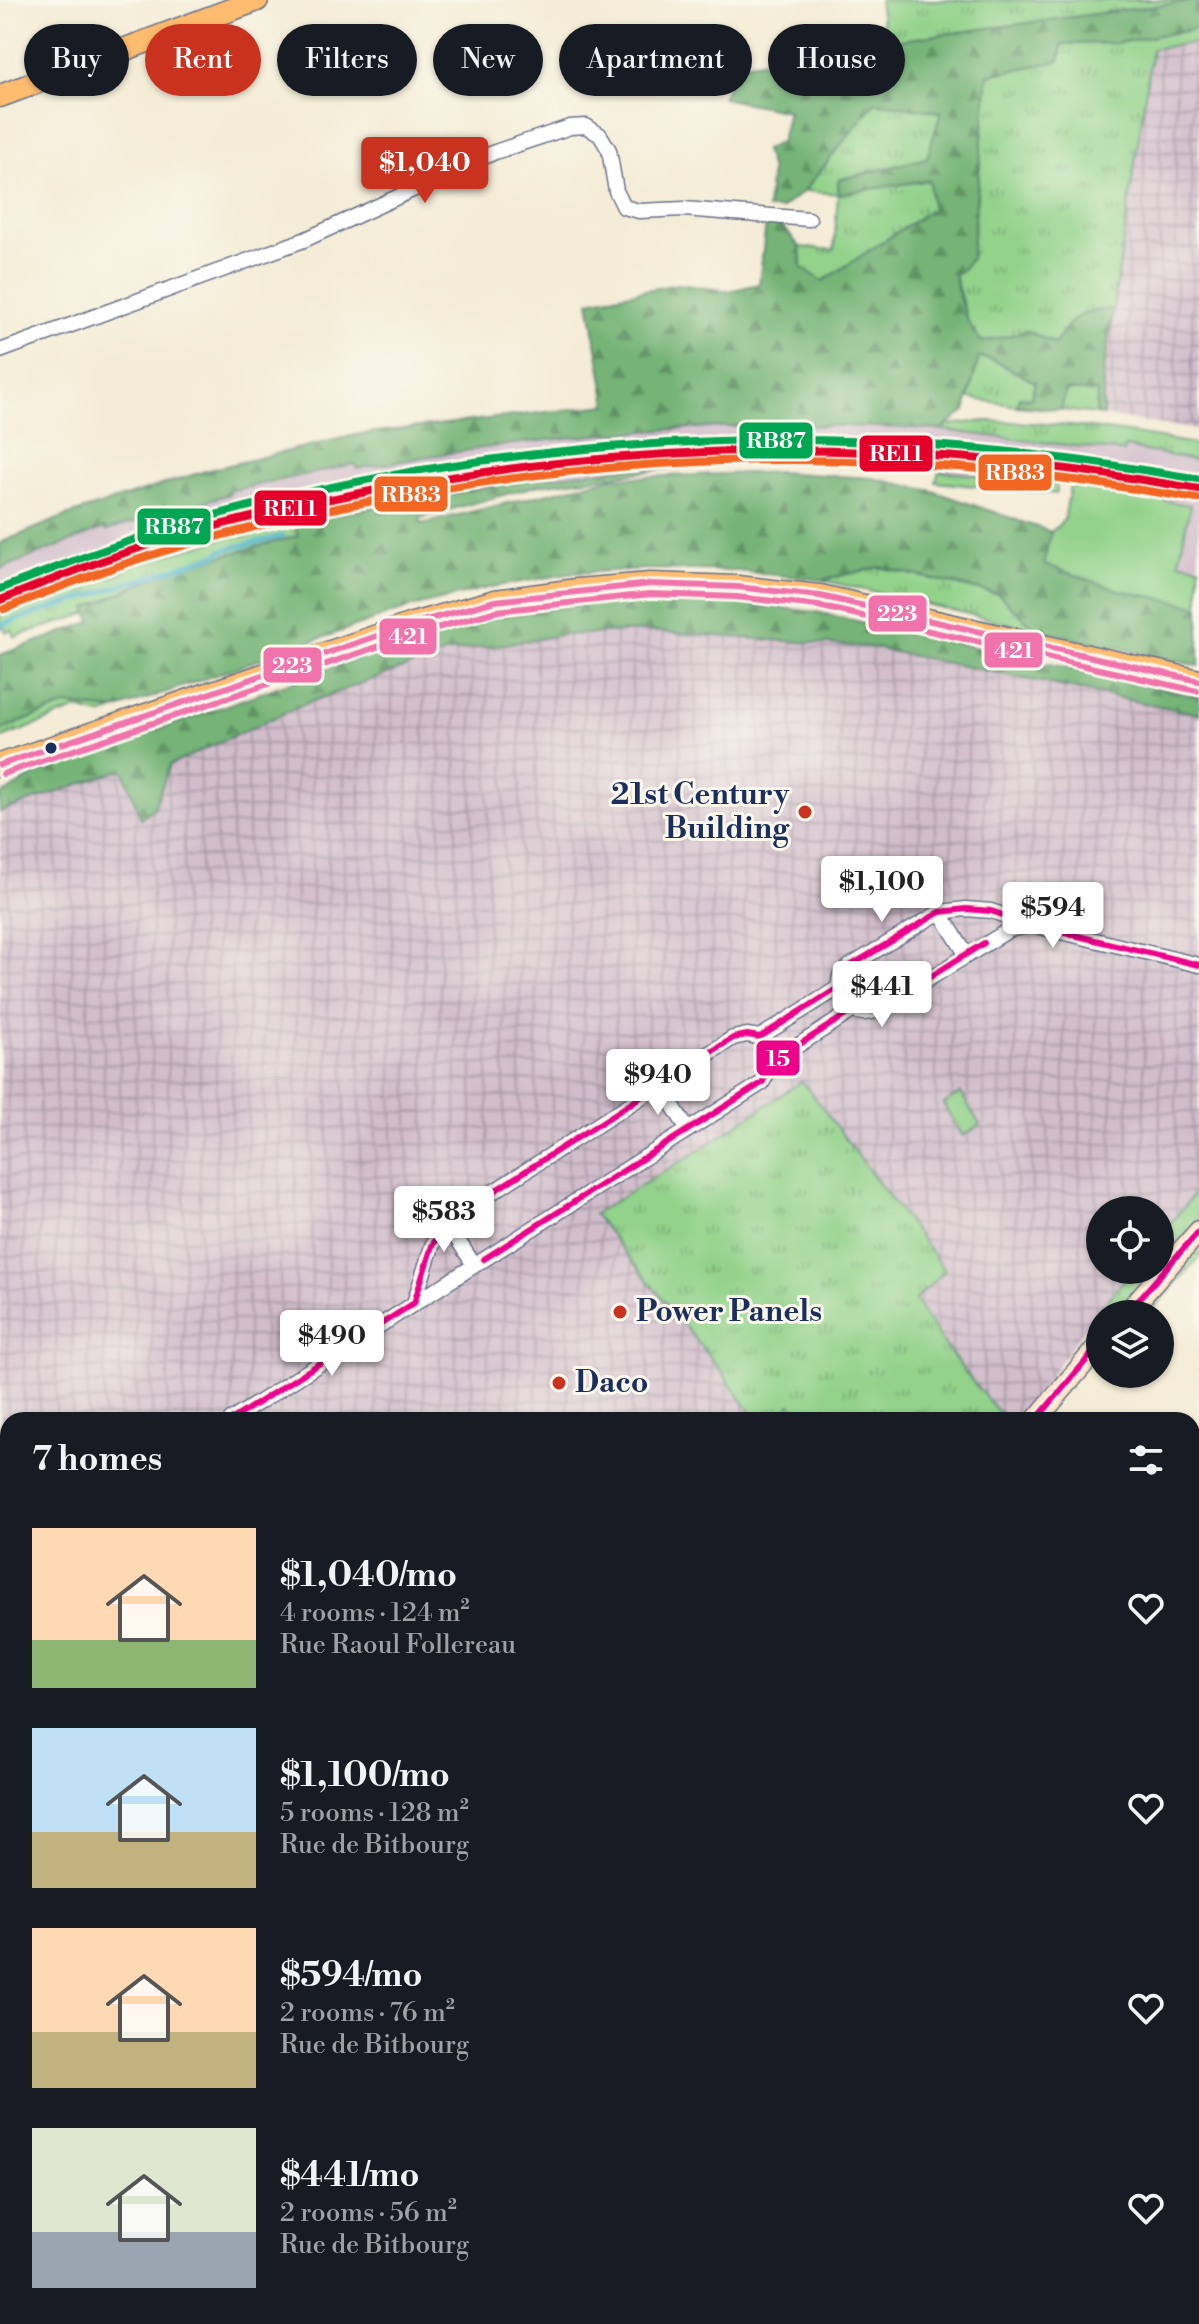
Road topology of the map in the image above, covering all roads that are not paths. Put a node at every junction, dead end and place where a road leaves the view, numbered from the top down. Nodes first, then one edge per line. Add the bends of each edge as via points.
1 (257, 0) edge
2 (0, 96) edge
3 (809, 219) dead end
4 (0, 351) edge
5 (1199, 681) edge
6 (0, 765) edge
7 (940, 912) junction
8 (1032, 925) junction
9 (966, 954) junction
10 (1199, 965) edge
11 (838, 988) junction
12 (852, 1011) junction
13 (798, 1013) junction
14 (813, 1036) junction
15 (760, 1037) junction
16 (775, 1060) junction
17 (660, 1085) junction
18 (688, 1130) junction
19 (446, 1222) junction
20 (1199, 1231) edge
21 (474, 1265) junction
22 (1138, 1300) edge
23 (414, 1303) junction
24 (1086, 1361) edge
25 (244, 1412) edge
26 (1043, 1412) edge

1 - 2 main road
3 - 4 street via 624,207 600,135 586,126 570,127 495,152 304,240
5 - 6 main road via 820,596 650,584 495,601 412,624
7 - 8 street via 991,911
7 - 9 street
7 - 11 street via 850,966
8 - 9 street via 1009,930
8 - 10 street
9 - 12 street via 876,1011
11 - 12 street
11 - 13 street
12 - 14 street
13 - 14 street
13 - 15 street
14 - 16 street
15 - 16 street
15 - 17 street via 733,1038
16 - 18 street via 762,1083
17 - 18 street
17 - 19 street
18 - 21 street
19 - 21 street
19 - 23 street via 432,1246
20 - 22 main road
21 - 23 street
23 - 25 street
24 - 26 main road

